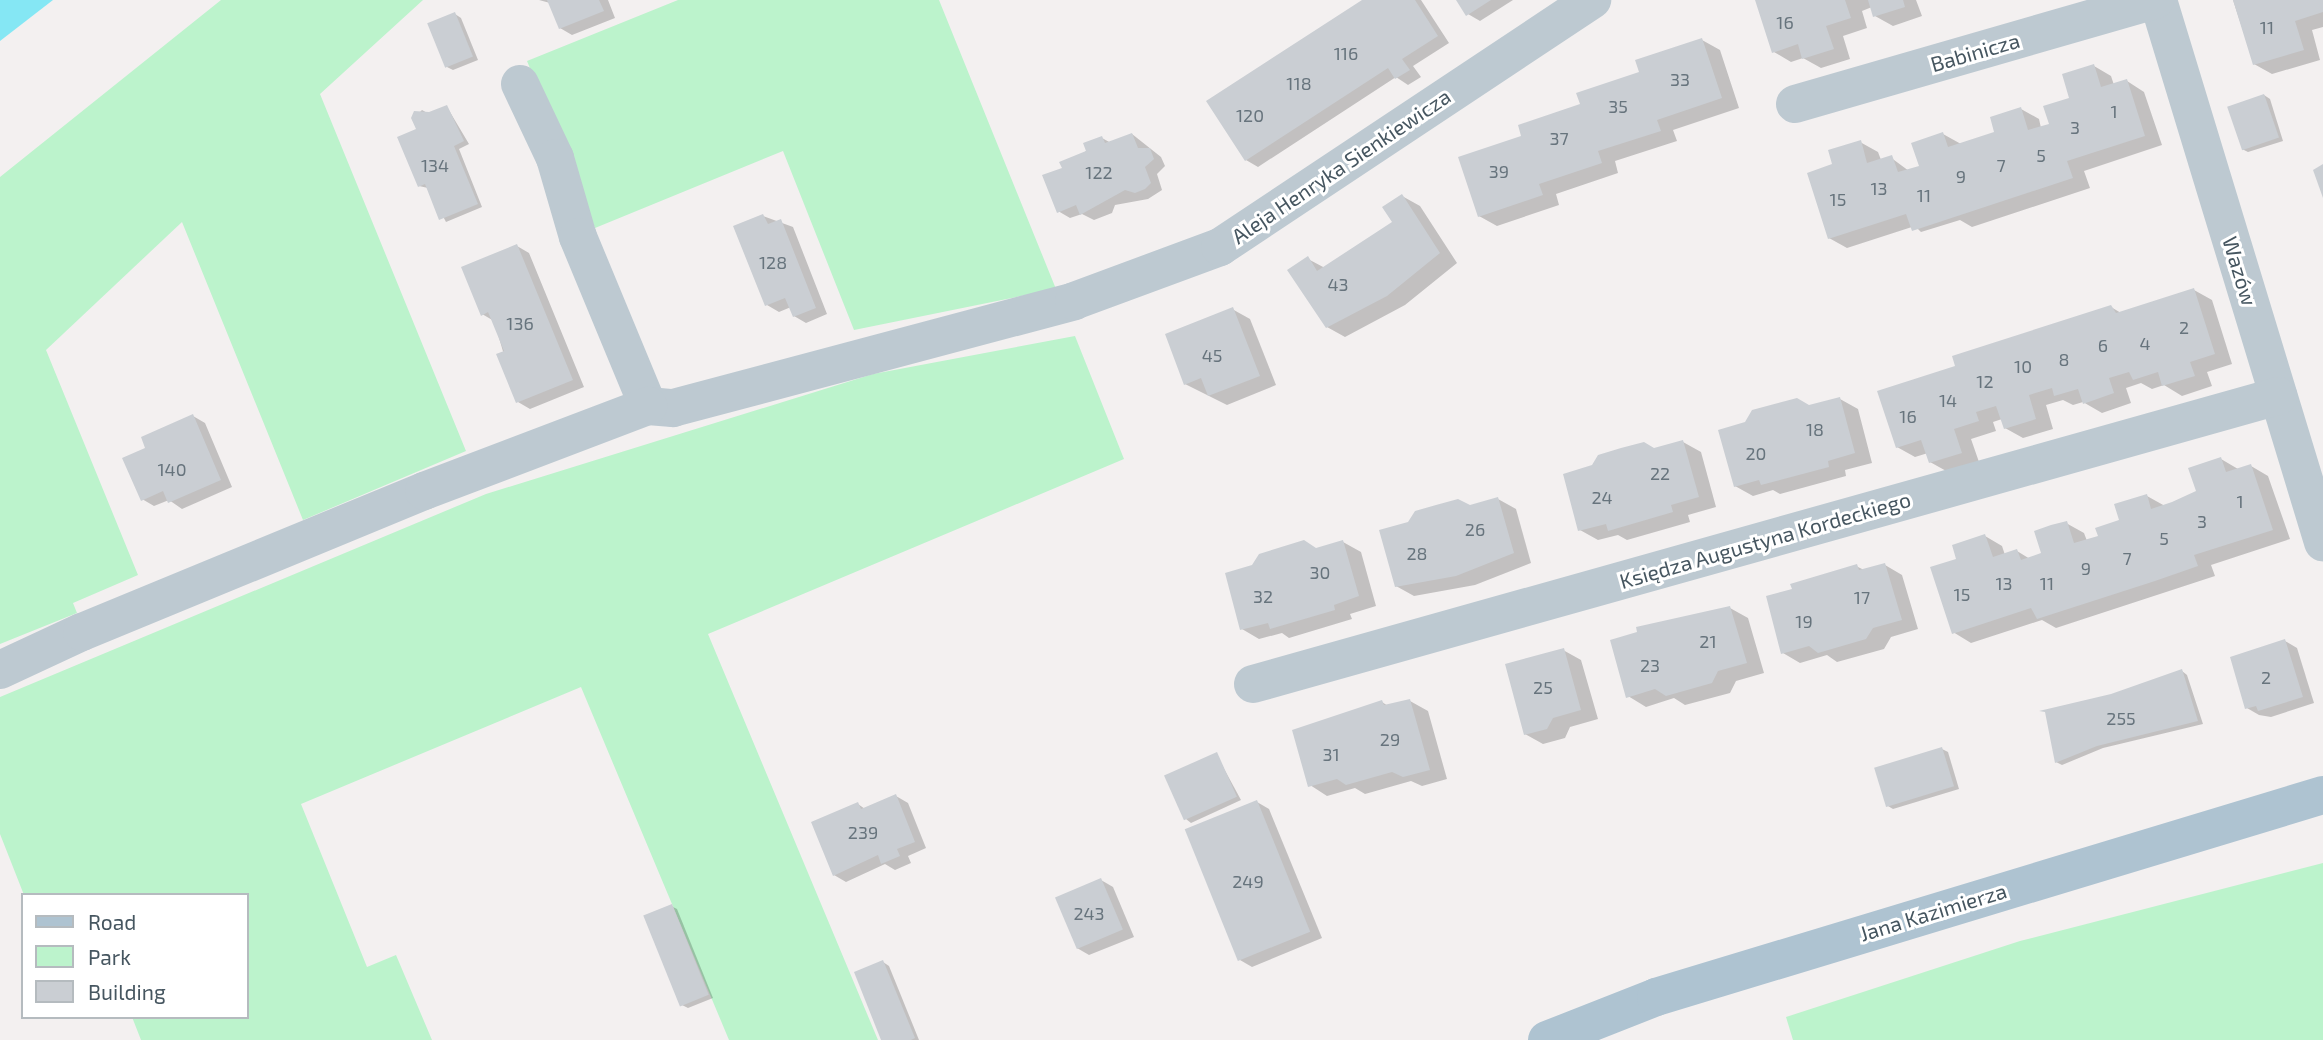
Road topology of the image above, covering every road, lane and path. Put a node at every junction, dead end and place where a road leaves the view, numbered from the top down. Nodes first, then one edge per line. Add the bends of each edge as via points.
1 (1592, 0) edge
2 (2156, 0) edge
3 (520, 84) dead end
4 (1795, 104) dead end
5 (2278, 396) junction
6 (648, 406) junction
7 (2323, 542) edge
8 (0, 670) edge
9 (1253, 684) dead end
10 (2323, 795) edge
11 (1547, 1040) edge

1 - 6 street, Aleja Henryka Sienkiewicza via 1220,247 1074,301 694,406
2 - 4 street, Babinicza
2 - 5 street, Wazów
3 - 6 street via 555,158 578,237
5 - 7 street, Wazów
5 - 9 street, Księdza Augustyna Kordeckiego
6 - 8 street via 412,496
10 - 11 main road, Jana Kazimierza via 1656,997

